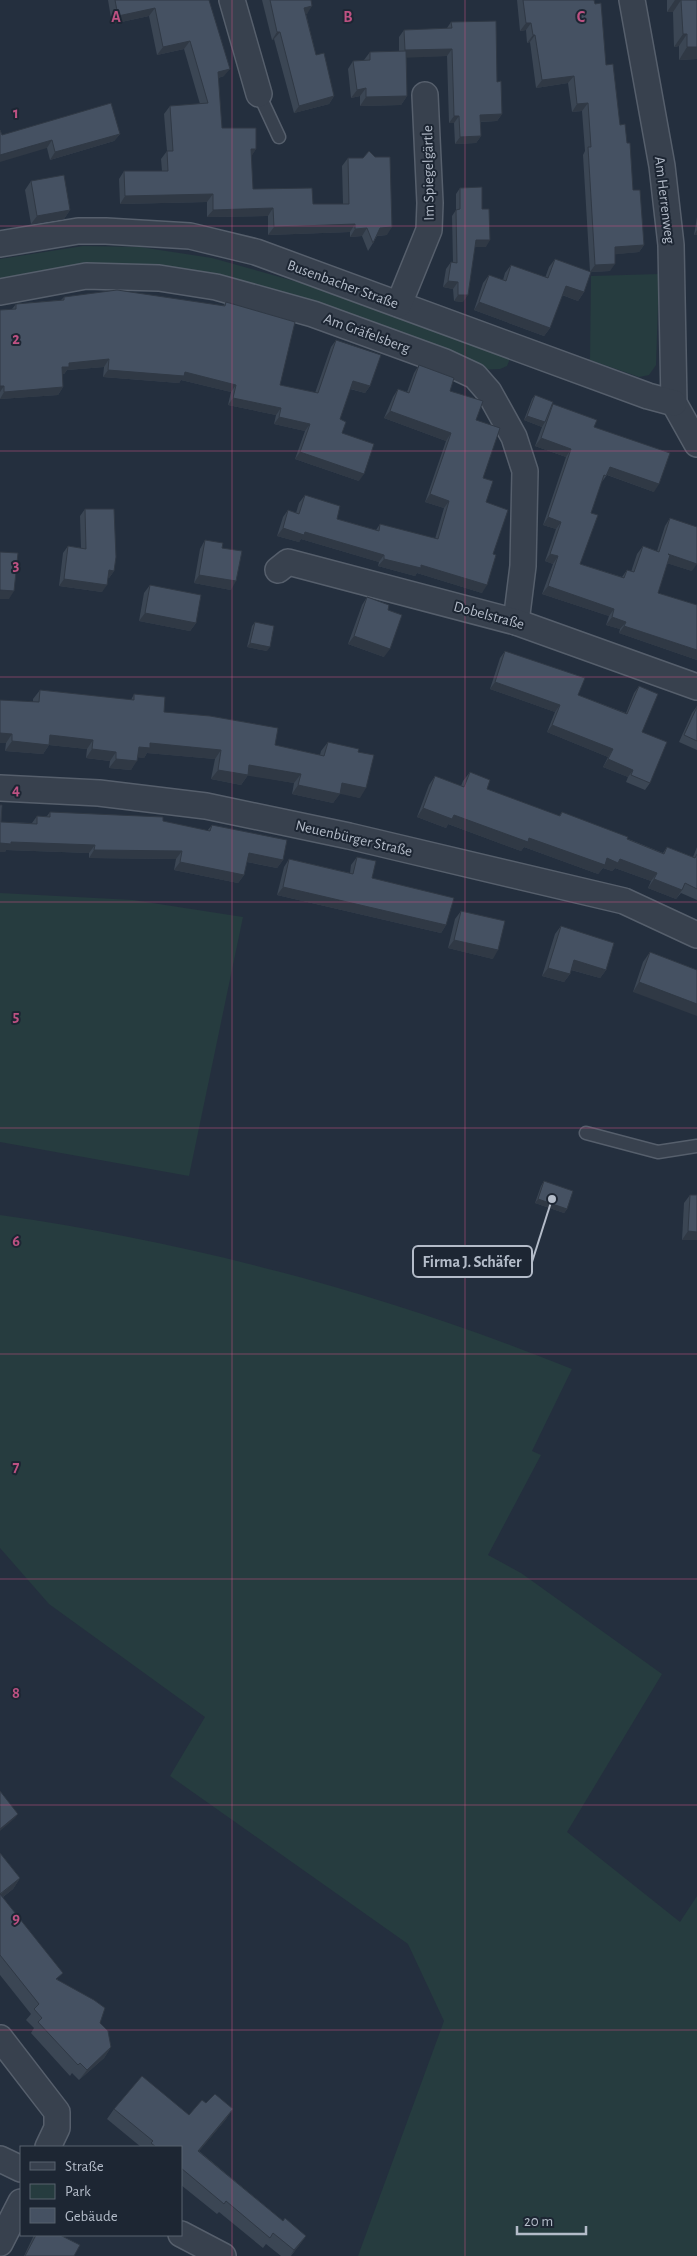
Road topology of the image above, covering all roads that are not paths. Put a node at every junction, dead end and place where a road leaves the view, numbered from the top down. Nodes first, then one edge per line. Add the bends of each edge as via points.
1 (232, 0) edge
2 (632, 0) edge
3 (259, 94) joint
4 (425, 95) dead end
5 (279, 137) dead end
6 (0, 244) edge
7 (0, 292) edge
8 (399, 304) junction
9 (674, 403) junction
10 (697, 444) edge
11 (278, 570) dead end
12 (516, 622) junction
13 (697, 687) edge
14 (0, 788) edge
15 (697, 935) edge
16 (586, 1133) dead end
17 (697, 1146) edge
18 (0, 2038) edge
19 (49, 2146) edge
20 (0, 2159) edge
21 (20, 2169) edge
22 (20, 2204) edge
23 (182, 2235) edge
24 (0, 2243) edge
25 (223, 2256) edge

1 - 3 street
2 - 9 street, Am Herrenweg via 662,166 671,245
3 - 5 lane
4 - 8 street, Im Spiegelgärtle via 429,230
6 - 8 street, Busenbacher Straße via 78,231 190,236 256,252
7 - 12 street, Am Gräfelsberg via 86,276 159,278 216,288 313,314 476,376 489,392 514,437 525,471 523,566
8 - 9 street, Busenbacher Straße via 638,393
9 - 10 street
11 - 12 street, Dobelstraße via 288,562
12 - 13 street, Dobelstraße
14 - 15 street, Neuenbürger Straße via 99,793 206,806 349,836 624,901
16 - 17 lane via 658,1152
18 - 19 street via 57,2112 58,2128
20 - 21 street
22 - 24 street
23 - 25 street

